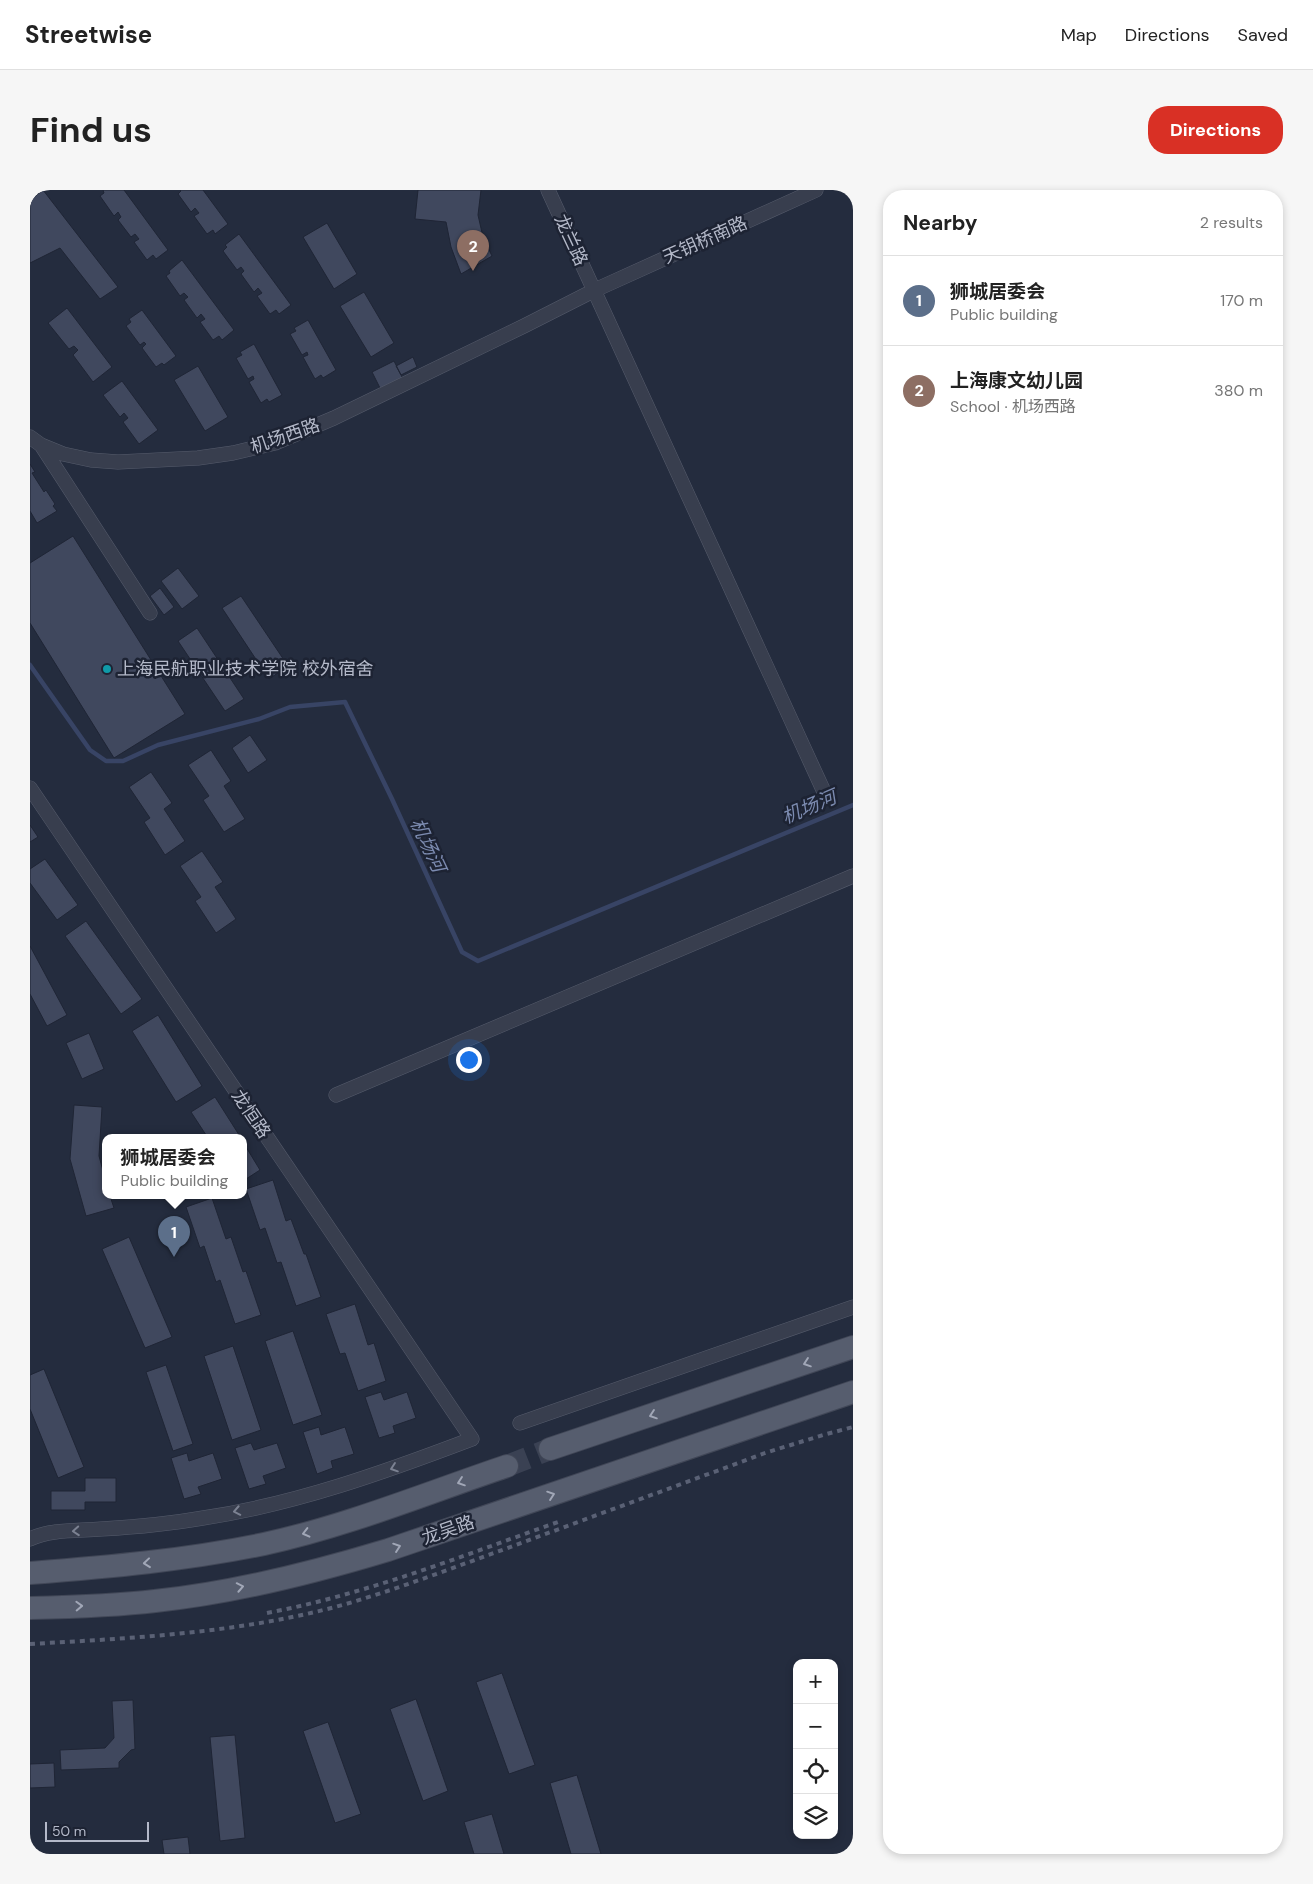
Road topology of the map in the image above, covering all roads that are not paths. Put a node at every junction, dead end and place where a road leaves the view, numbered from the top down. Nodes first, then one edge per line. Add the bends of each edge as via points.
1 (548, 190) edge
2 (816, 190) edge
3 (595, 290) junction
4 (524, 326) joint
5 (35, 441) edge
6 (150, 613) dead end
7 (30, 788) edge
8 (825, 794) dead end
9 (853, 876) edge
10 (336, 1095) dead end
11 (853, 1307) edge
12 (853, 1347) edge
13 (853, 1392) edge
14 (520, 1423) dead end
15 (550, 1450) tunnel mouth
16 (507, 1466) tunnel mouth
17 (30, 1539) edge
18 (30, 1572) edge
19 (30, 1608) edge

1 - 3 street, 龙兰路
2 - 3 street, 天钥桥南路
3 - 4 street, 天钥桥南路
3 - 8 street, 龙兰路
4 - 5 street, 机场西路 via 307,431 234,454 118,462 63,454
5 - 6 street
7 -> 17 street, 龙恒路 via 472,1439 353,1482 260,1507 148,1526 51,1533
9 - 10 street
11 - 14 street
12 -> 15 main road
19 -> 13 main road, 龙吴路 via 156,1601 330,1568
16 -> 18 main road via 320,1530 264,1544 150,1563

